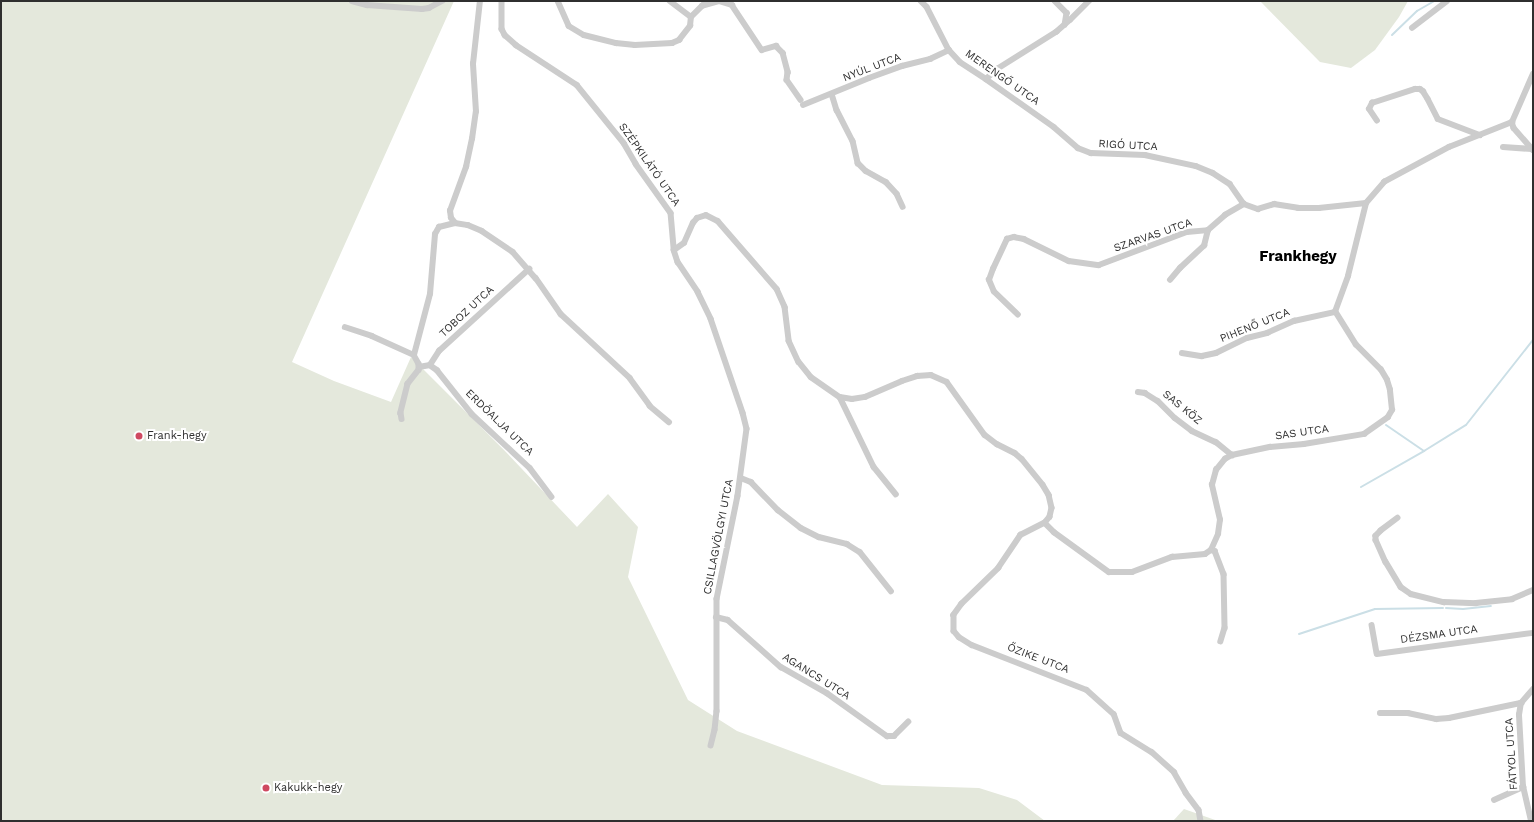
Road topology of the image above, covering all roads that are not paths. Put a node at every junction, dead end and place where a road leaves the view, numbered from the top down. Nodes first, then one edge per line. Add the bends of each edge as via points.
1 (352, 1) edge
2 (442, 1) edge
3 (480, 1) edge
4 (502, 1) edge
5 (558, 1) edge
6 (670, 1) edge
7 (707, 1) edge
8 (922, 1) edge
9 (1055, 1) edge
10 (1089, 1) edge
11 (1447, 1) edge
12 (359, 2) edge
13 (702, 6) junction
14 (691, 17) junction
15 (1065, 24) junction
16 (1412, 28) dead end
17 (949, 50) junction
18 (1533, 74) edge
19 (986, 79) junction
20 (832, 94) junction
21 (1377, 121) dead end
22 (1512, 122) junction
23 (1480, 135) junction
24 (1070, 142) joint
25 (1503, 147) dead end
26 (1533, 150) edge
27 (1366, 202) junction
28 (1244, 204) junction
29 (903, 207) dead end
30 (455, 223) junction
31 (1208, 230) junction
32 (674, 250) junction
33 (529, 269) junction
34 (1170, 280) dead end
35 (1335, 312) junction
36 (1018, 315) dead end
37 (345, 327) dead end
38 (1182, 353) dead end
39 (414, 355) junction
40 (430, 365) junction
41 (419, 367) junction
42 (1138, 392) dead end
43 (840, 397) junction
44 (402, 419) dead end
45 (669, 422) dead end
46 (1232, 455) junction
47 (741, 478) junction
48 (896, 494) dead end
49 (552, 498) dead end
50 (1398, 518) dead end
51 (1045, 524) junction
52 (1211, 550) junction
53 (1533, 590) edge
54 (891, 591) dead end
55 (716, 617) junction
56 (1372, 624) dead end
57 (1533, 633) edge
58 (1221, 641) dead end
59 (1533, 689) edge
60 (1521, 704) junction
61 (1380, 713) dead end
62 (908, 722) dead end
63 (711, 746) dead end
64 (1523, 787) junction
65 (1494, 800) dead end
66 (1201, 821) edge
67 (1532, 821) edge

1 - 12 street
2 - 12 street via 422,9
3 - 30 street via 473,64 476,112 466,167 450,210
4 - 32 street, SZÉPKILÁTÓ UTCA via 502,29 505,35 516,45 577,84 624,143 671,213
5 - 14 street via 569,26 584,35 616,43 672,43 686,34
6 - 14 street
7 - 13 street
8 - 17 street, MERENGŐ UTCA
9 - 15 street via 1067,13
10 - 15 street
11 - 16 street
13 - 14 street
13 - 20 street, NYÚL UTCA via 720,1 732,5 762,50 776,46 783,53 788,72 787,80 802,103
15 - 19 street
17 - 19 street, MERENGŐ UTCA via 960,62
17 - 20 street, NYÚL UTCA
18 - 22 street
19 - 24 street, MERENGŐ UTCA via 1054,127
20 - 29 street via 837,110 853,140 858,163 866,171 886,182 897,194
21 - 23 street via 1369,109 1372,103 1415,89 1423,91 1438,119
22 - 23 street
22 - 26 street
23 - 27 street via 1449,147 1384,182
24 - 28 street, RIGÓ UTCA via 1091,153 1145,155 1196,166 1230,184
25 - 26 street
27 - 28 street via 1319,208 1274,204 1258,208
27 - 35 street via 1348,276
28 - 31 street, SZARVAS UTCA via 1225,215
30 - 33 street via 468,225 482,232 513,252
30 - 39 street via 439,227 435,234 430,294
31 - 34 street via 1204,246
31 - 36 street, SZARVAS UTCA via 1187,232 1099,265 1070,261 1024,239 1007,239 989,280 994,292
32 - 43 street via 684,243 697,218 706,215 718,221 777,289 785,307 789,341 799,362 811,376
32 - 47 street, CSILLAGVÖLGYI UTCA via 678,262 698,292 711,319 743,413 747,434
33 - 40 street, TOBOZ UTCA via 439,351
33 - 45 street via 561,314 630,378 650,406
35 - 38 street, PIHENŐ UTCA via 1294,321 1267,333 1247,338 1216,353 1202,356
35 - 46 street, SAS UTCA via 1356,345 1381,370 1387,380 1392,410 1388,417 1364,434
37 - 39 street
39 - 41 street
40 - 41 street
40 - 49 street, ERDŐALJA UTCA via 437,370 472,414 530,468
41 - 44 street via 417,374 408,384
42 - 46 street, SAS KÖZ via 1158,401 1187,428 1216,442
43 - 48 street via 874,467
43 - 51 street via 865,397 917,376 931,375 947,382 985,434 1022,459 1043,485 1049,494 1052,508
46 - 52 street via 1219,466 1212,481 1220,520 1218,534
47 - 54 street via 751,482 778,510 801,528 819,537 847,544 860,552
47 - 55 street, CSILLAGVÖLGYI UTCA via 719,585
50 - 53 street via 1376,536 1376,540 1401,587 1411,594 1444,602 1476,603 1512,599
51 - 52 street via 1109,572 1132,572 1168,558 1196,556
51 - 66 street, ŐZIKE UTCA via 1021,535 999,568 962,604 954,615 954,631 972,645 1088,690 1114,714 1121,733 1152,752 1174,772 1199,810
52 - 58 street via 1215,551 1224,574 1225,628
55 - 62 street, AGANCS UTCA via 728,620 781,667 827,693 888,736 897,734
55 - 63 street, CSILLAGVÖLGYI UTCA via 717,711
56 - 57 street, DÉZSMA UTCA via 1377,654
59 - 60 street, FÁTYOL UTCA
60 - 61 street via 1442,719 1408,713
60 - 64 street, FÁTYOL UTCA via 1519,715
64 - 65 street
64 - 67 street, FÁTYOL UTCA

